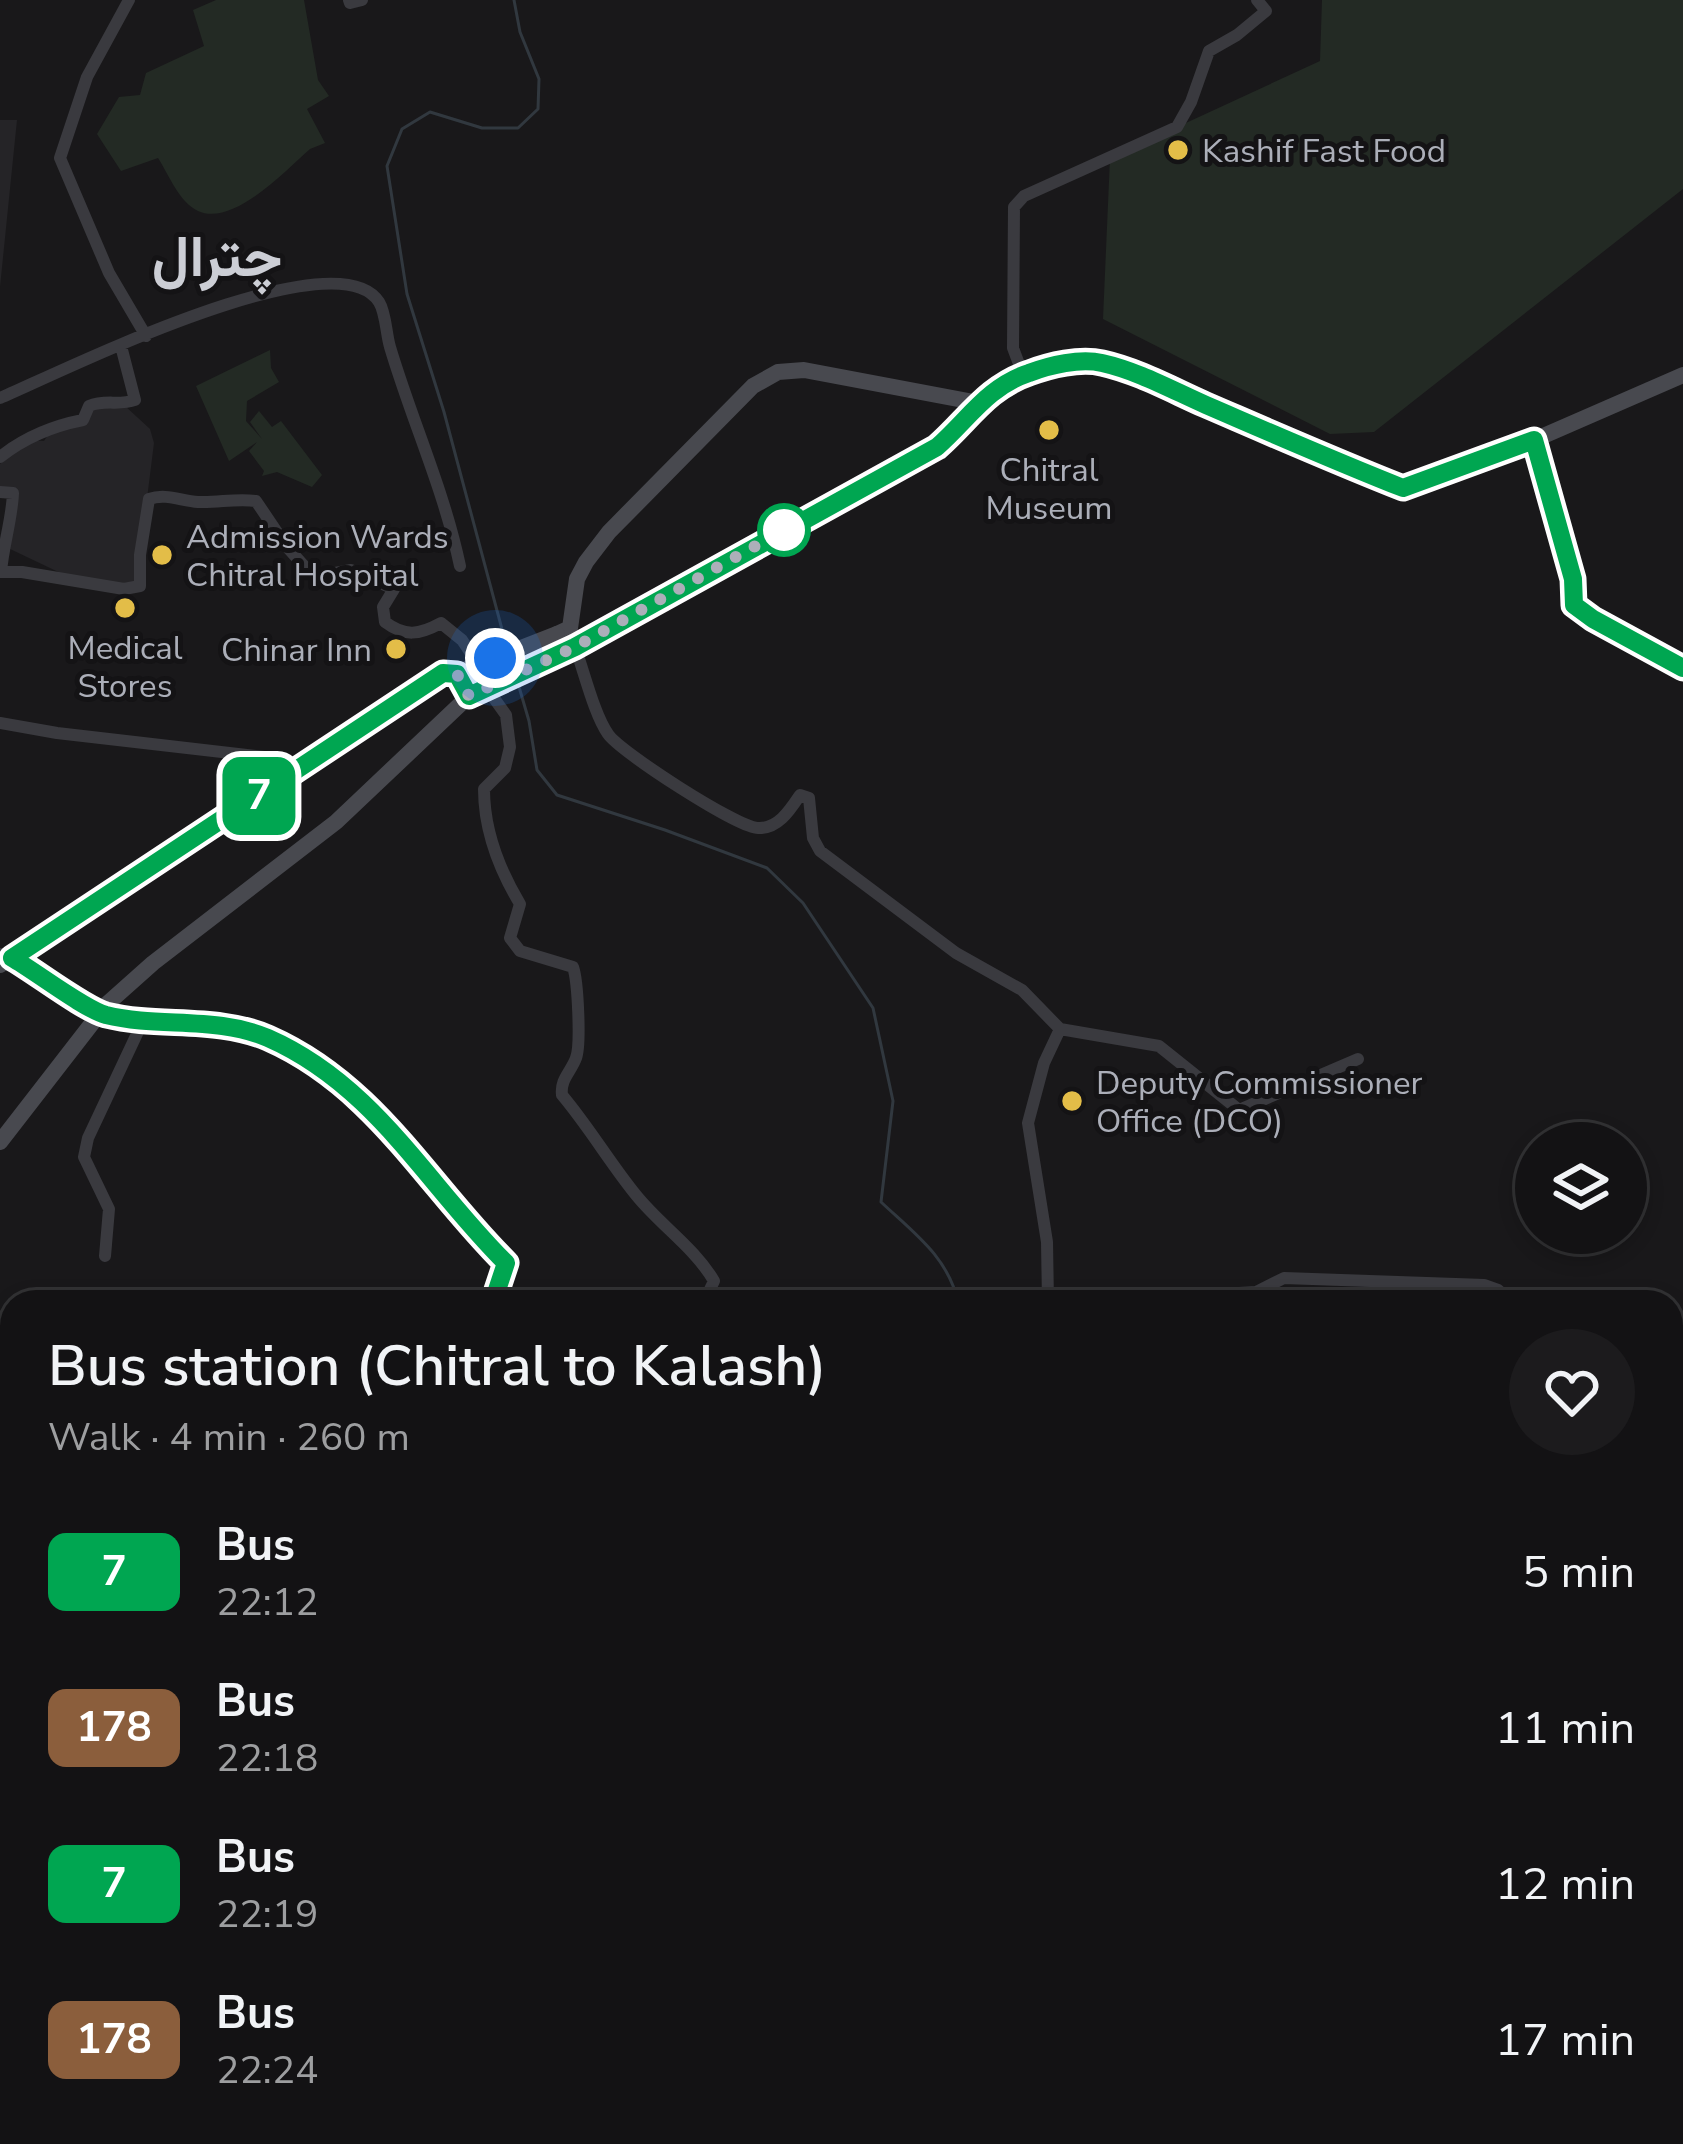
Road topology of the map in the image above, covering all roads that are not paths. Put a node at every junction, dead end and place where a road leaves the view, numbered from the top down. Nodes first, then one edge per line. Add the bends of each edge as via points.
1 (129, 0) edge
2 (349, 0) edge
3 (362, 0) edge
4 (1261, 6) edge
5 (146, 336) junction
6 (121, 346) junction
7 (1028, 373) junction
8 (1683, 375) edge
9 (0, 398) edge
10 (979, 403) junction
11 (1534, 440) junction
12 (0, 457) edge
13 (0, 492) edge
14 (460, 566) dead end
15 (0, 576) edge
16 (563, 645) junction
17 (1683, 668) edge
18 (461, 672) junction
19 (474, 694) junction
20 (0, 723) edge
21 (301, 768) junction
22 (4, 959) edge
23 (99, 1013) junction
24 (142, 1021) junction
25 (1060, 1029) junction
26 (1358, 1059) dead end
27 (0, 1142) edge
28 (105, 1256) dead end
29 (497, 1290) edge
30 (710, 1290) edge
31 (1048, 1290) edge
32 (1260, 1290) edge
33 (1492, 1290) edge

1 - 5 street via 87,77 60,158
2 - 3 street
4 - 7 street via 1237,35 1209,51 1177,127 1013,207 1013,348
5 - 6 street
5 - 14 street via 260,293 334,283 362,288 379,302
6 - 9 street
6 - 12 street via 136,400 102,400 82,420 20,440
7 - 10 street
7 - 11 street via 1100,362 1403,488
8 - 11 street
10 - 16 street via 937,447
10 - 16 street via 804,370 764,377 581,568
11 - 17 street via 1574,605
13 - 15 street via 13,493 13,502
15 - 30 street via 140,586 149,499 256,501 314,578 351,570 394,589 383,607 397,631 441,623 462,640 506,715 506,768 484,789 484,818 520,904 510,938 520,951 573,967 577,976 580,1042 562,1095 635,1194 704,1264 714,1281
16 - 18 street, bridge
16 - 19 street, bridge
16 - 25 street via 609,736 754,829 784,817 800,795 809,798 820,851 956,953 1022,991
18 - 19 street
18 - 21 street via 443,673
19 - 23 street via 336,822
20 - 21 street
21 - 22 street
22 - 23 street
23 - 24 street
23 - 27 street
24 - 28 street via 84,1157 109,1209
24 - 29 street via 262,1036 336,1076 506,1263
25 - 26 street via 1159,1046 1239,1110
25 - 31 street via 1028,1124
32 - 33 street via 1301,1278

